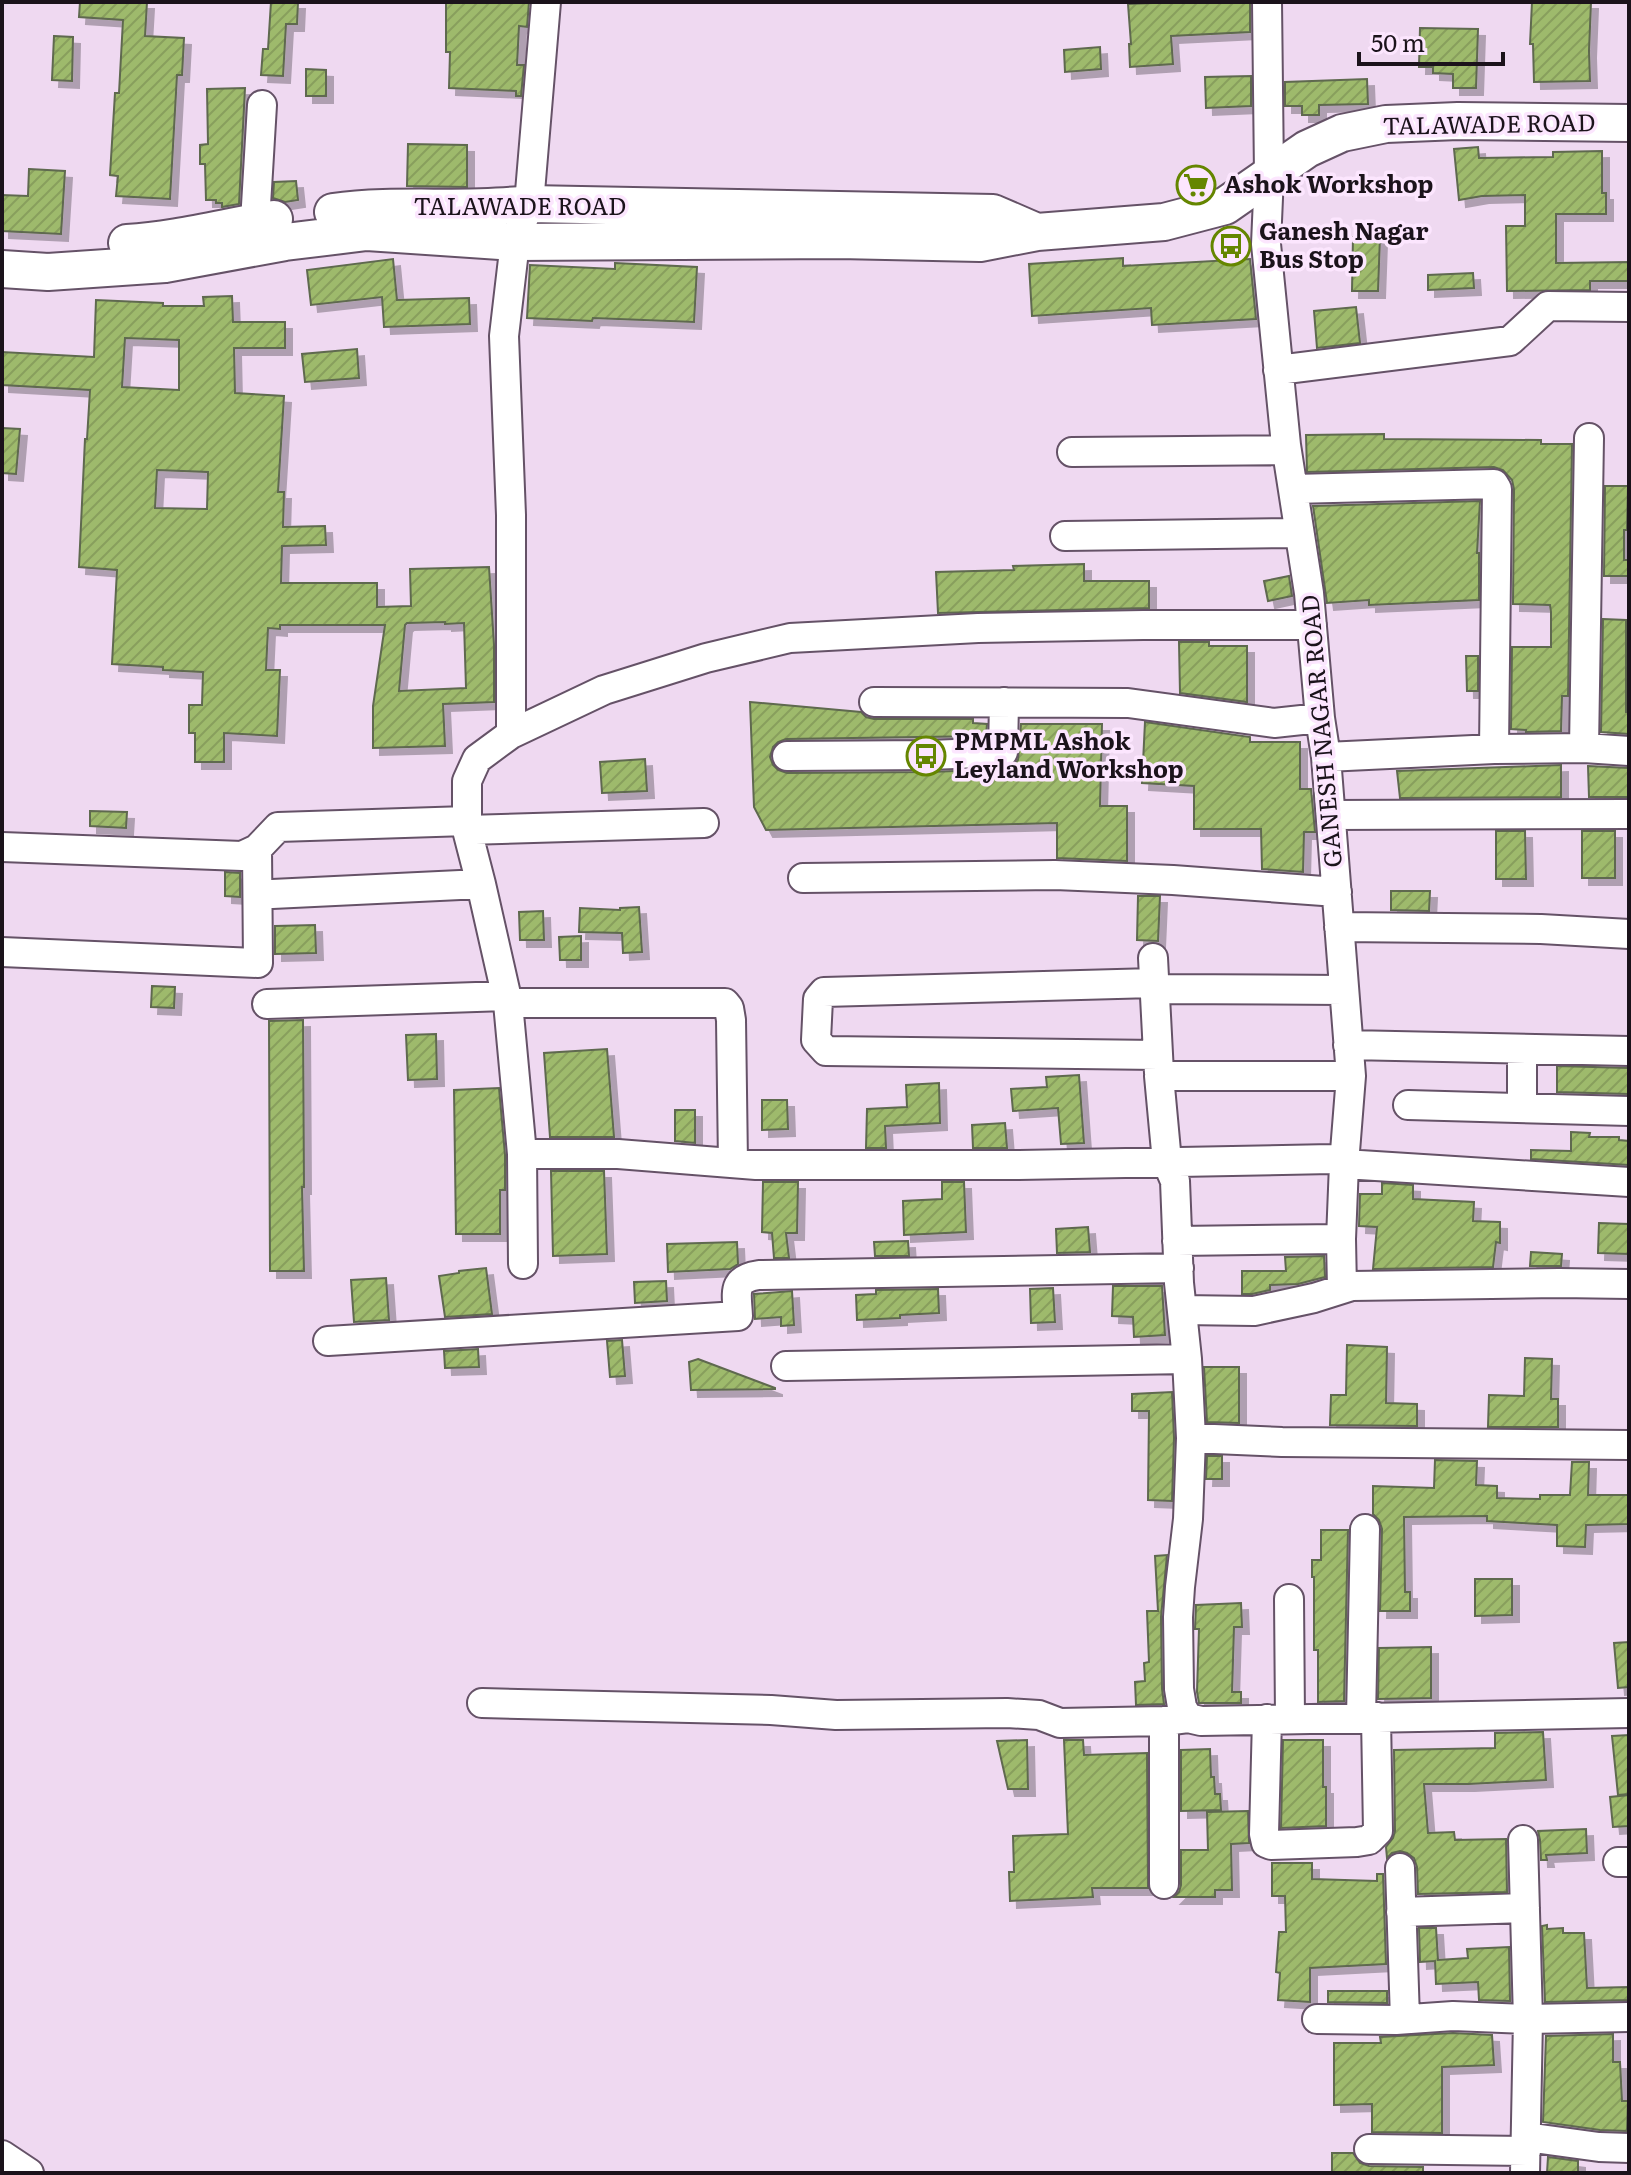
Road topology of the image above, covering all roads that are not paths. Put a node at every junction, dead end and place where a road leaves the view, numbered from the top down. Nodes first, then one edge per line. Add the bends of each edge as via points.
1 (546, 2) edge
2 (1267, 2) edge
3 (262, 105) dead end
4 (1629, 123) edge
5 (1269, 175) junction
6 (529, 204) junction
7 (255, 222) junction
8 (1037, 232) junction
9 (515, 242) junction
10 (2, 245) edge
11 (2, 269) edge
12 (1629, 307) edge
13 (1278, 370) junction
14 (1589, 438) dead end
15 (1286, 450) junction
16 (1072, 452) dead end
17 (1293, 489) junction
18 (1299, 533) junction
19 (1065, 536) dead end
20 (1312, 625) junction
21 (874, 702) dead end
22 (1004, 702) junction
23 (1320, 718) junction
24 (511, 734) junction
25 (1584, 748) junction
26 (1494, 749) junction
27 (1629, 751) edge
28 (787, 756) dead end
29 (1326, 757) junction
30 (1629, 814) edge
31 (1331, 815) junction
32 (704, 823) dead end
33 (467, 826) junction
34 (2, 847) edge
35 (257, 849) junction
36 (803, 878) dead end
37 (481, 884) junction
38 (1337, 892) junction
39 (272, 894) dead end
40 (1339, 927) junction
41 (1629, 934) edge
42 (2, 952) edge
43 (1154, 977) junction
44 (1344, 990) junction
45 (507, 1000) junction
46 (267, 1004) dead end
47 (1348, 1045) junction
48 (1522, 1049) junction
49 (1629, 1051) edge
50 (1158, 1065) junction
51 (1351, 1076) junction
52 (1408, 1105) dead end
53 (1522, 1107) junction
54 (1629, 1111) edge
55 (522, 1154) junction
56 (1167, 1162) junction
57 (733, 1163) junction
58 (1344, 1164) junction
59 (1629, 1182) edge
60 (1341, 1239) junction
61 (1178, 1254) junction
62 (523, 1264) dead end
63 (1629, 1284) edge
64 (1342, 1289) junction
65 (1182, 1310) junction
66 (328, 1341) dead end
67 (1187, 1359) junction
68 (786, 1366) dead end
69 (1191, 1438) junction
70 (1629, 1445) edge
71 (1365, 1529) dead end
72 (1289, 1599) dead end
73 (482, 1703) dead end
74 (1629, 1713) edge
75 (1368, 1717) junction
76 (1278, 1718) junction
77 (1176, 1719) junction
78 (1523, 1840) dead end
79 (1400, 1868) dead end
80 (1164, 1884) dead end
81 (1525, 1908) junction
82 (1401, 1912) junction
83 (1629, 2017) edge
84 (1317, 2019) dead end
85 (1405, 2019) junction
86 (1528, 2019) junction
87 (1629, 2148) edge
88 (1369, 2149) dead end
89 (1526, 2154) edge
90 (2, 2155) edge
91 (1452, 2162) edge
92 (29, 2173) edge

1 - 6 street
2 - 5 street, GANESH NAGAR ROAD
3 - 7 street
4 - 5 main road, TALAWADE ROAD via 1386,124 1342,133
5 - 8 main road, TALAWADE ROAD via 1225,206 1164,222
5 - 13 street, GANESH NAGAR ROAD via 1266,244
6 - 7 main road, TALAWADE ROAD via 365,207
6 - 8 main road, TALAWADE ROAD via 993,213
6 - 9 street
7 - 10 main road, TALAWADE ROAD via 162,240 49,248
8 - 9 main road, TALAWADE ROAD via 980,243
9 - 11 main road, TALAWADE ROAD via 367,232 165,264 48,272
9 - 24 street via 504,336
12 - 13 street via 1548,306 1510,341
13 - 15 street, GANESH NAGAR ROAD
14 - 25 street
15 - 16 street
15 - 17 street, GANESH NAGAR ROAD
17 - 18 street, GANESH NAGAR ROAD
17 - 26 street via 1494,484
18 - 19 street
18 - 20 street, GANESH NAGAR ROAD
20 - 23 street, GANESH NAGAR ROAD
20 - 24 street via 993,628 790,638 604,690
21 - 22 street
22 - 23 street via 1128,703 1274,723
22 - 28 street via 1003,752
23 - 29 street, GANESH NAGAR ROAD
24 - 33 street via 477,759 467,781
25 - 26 street
25 - 27 street
26 - 29 street
29 - 31 street, GANESH NAGAR ROAD
30 - 31 street
31 - 38 street, GANESH NAGAR ROAD
32 - 33 street
33 - 35 street via 278,827
33 - 37 street
34 - 35 street via 242,856
35 - 42 street via 258,963
36 - 38 street via 1055,875
37 - 39 street
37 - 45 street
38 - 40 street, GANESH NAGAR ROAD
40 - 41 street
40 - 44 street, GANESH NAGAR ROAD
43 - 44 street
43 - 50 street
43 - 50 street via 824,992 818,999 816,1040 826,1051
44 - 47 street, GANESH NAGAR ROAD
45 - 46 street
45 - 55 street
45 - 57 street via 725,1003 731,1020
47 - 48 street
47 - 51 street, GANESH NAGAR ROAD
48 - 49 street
48 - 53 street
50 - 51 street
50 - 56 street
51 - 58 street, GANESH NAGAR ROAD
52 - 53 street
53 - 54 street
55 - 57 street via 618,1154
55 - 62 street
56 - 57 street
56 - 58 street via 1332,1159
56 - 61 street via 1175,1181
58 - 59 street
58 - 60 street, GANESH NAGAR ROAD
60 - 61 street
60 - 64 street, GANESH NAGAR ROAD
61 - 65 street
61 - 66 street via 759,1275 740,1281 738,1316
63 - 64 street
64 - 65 street via 1254,1311
65 - 67 street
67 - 68 street
67 - 69 street
69 - 70 street
69 - 77 street via 1178,1617 1182,1707
71 - 75 street
72 - 76 street
73 - 77 street via 836,1715 1007,1713 1060,1723
74 - 75 street
75 - 76 street
75 - 76 street via 1375,1836 1357,1842 1271,1845 1264,1834
76 - 77 street
77 - 80 street
78 - 81 street
79 - 82 street
81 - 82 street
81 - 86 street
82 - 85 street
83 - 86 street
84 - 85 street
85 - 86 street
86 - 89 street
87 - 89 street
88 - 91 street
89 - 91 street
90 - 92 street

